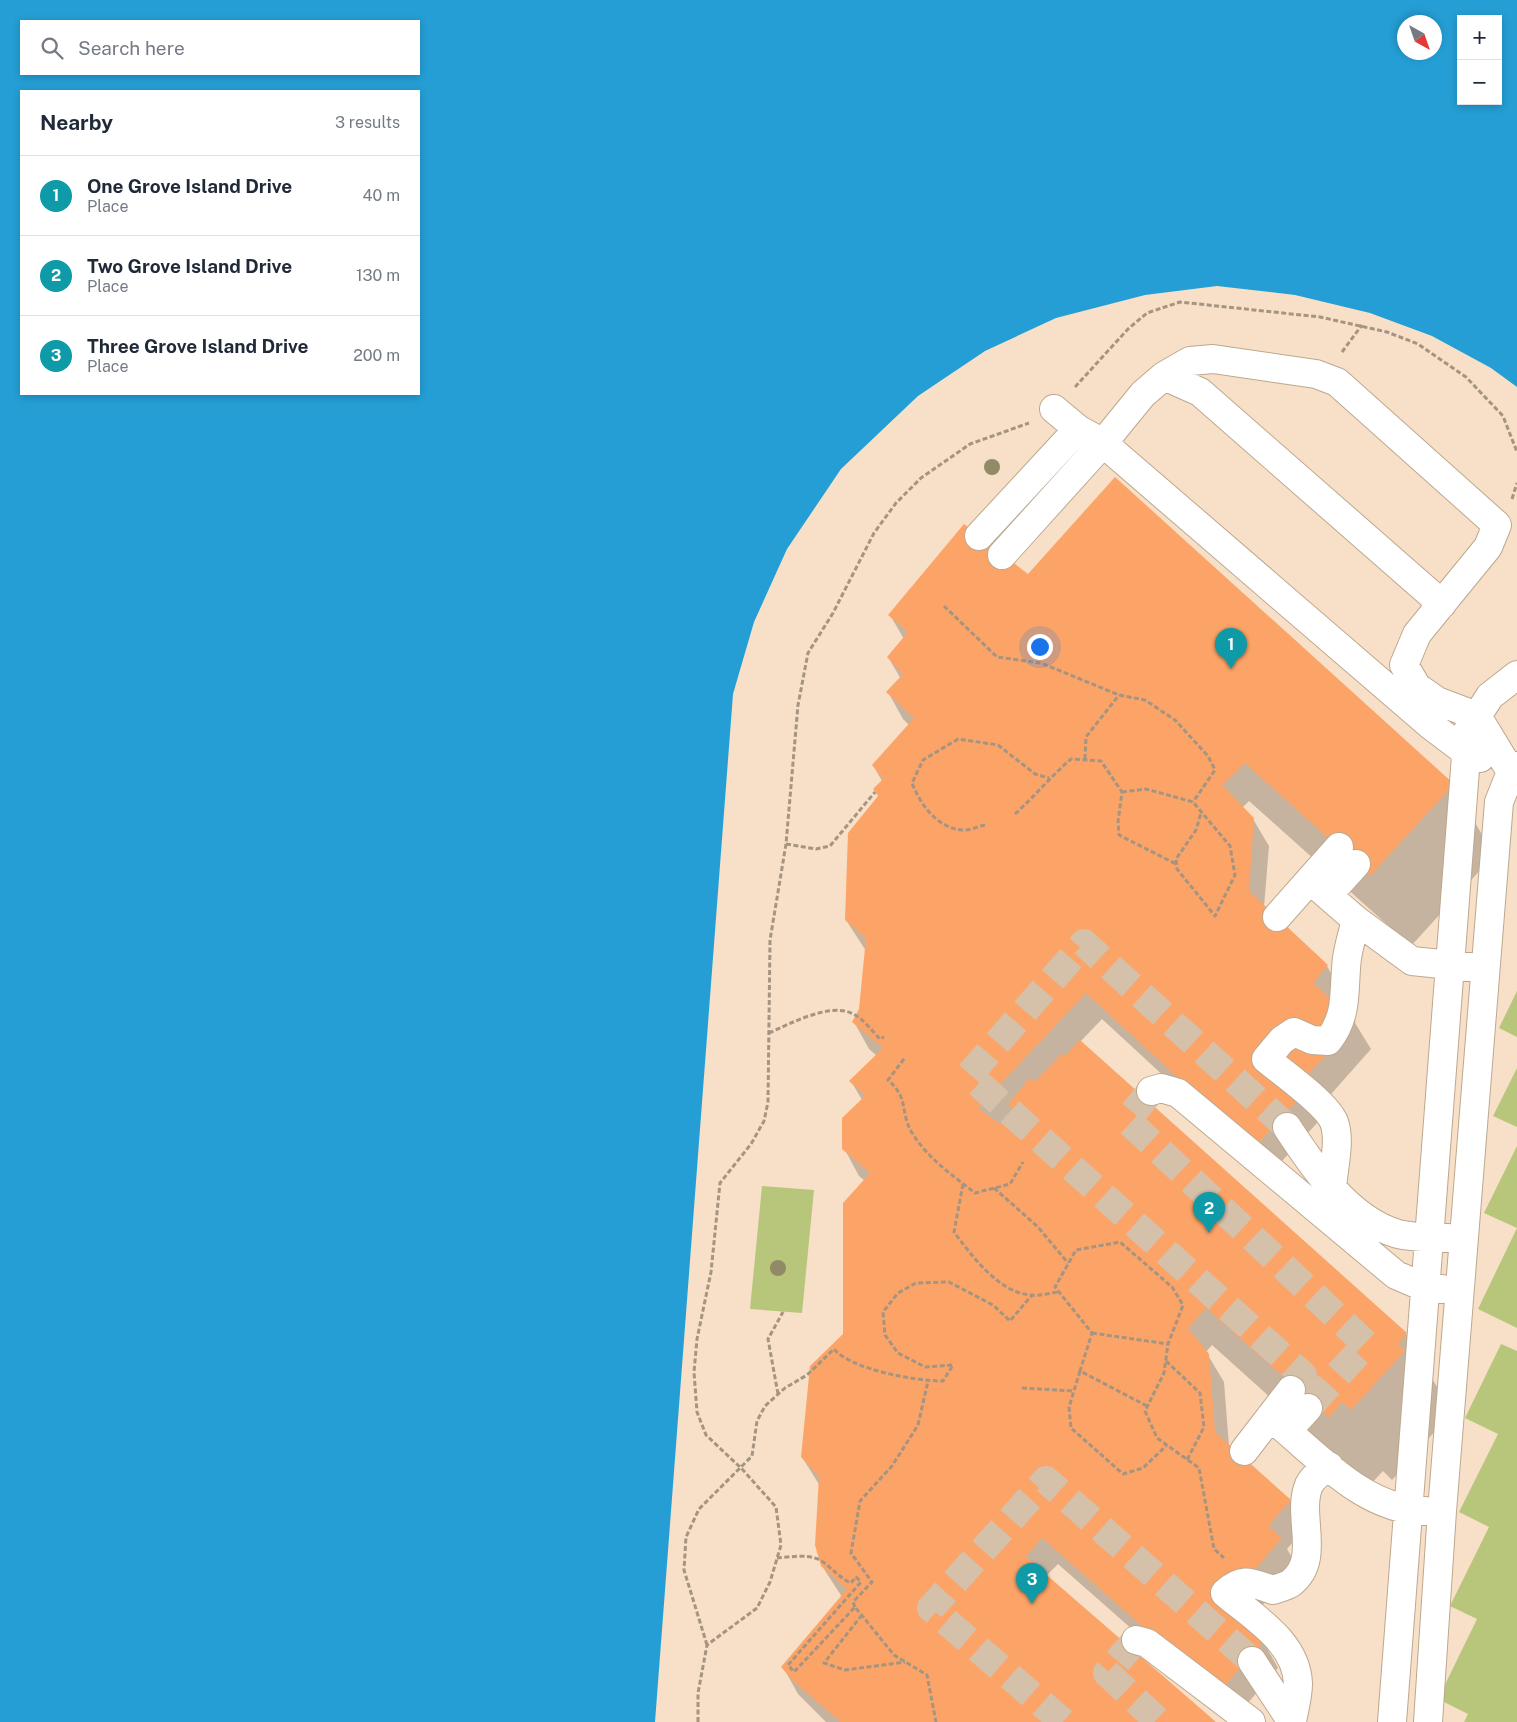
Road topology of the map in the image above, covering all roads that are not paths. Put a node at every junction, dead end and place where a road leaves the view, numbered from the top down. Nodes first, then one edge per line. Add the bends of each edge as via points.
1 (1164, 376) junction
2 (1054, 409) road end
3 (1078, 429) junction
4 (1103, 443) junction
5 (980, 536) dead end
6 (1002, 555) dead end
7 (1442, 604) junction
8 (1517, 675) edge
9 (1477, 716) junction
10 (1466, 752) junction
11 (1514, 769) edge
12 (1347, 856) dead end
13 (1319, 888) junction
14 (1277, 917) dead end
15 (1356, 920) junction
16 (1451, 965) junction
17 (1486, 968) junction
18 (1151, 1091) dead end
19 (1287, 1126) tunnel mouth
20 (1332, 1189) junction
21 (1430, 1237) junction
22 (1465, 1238) junction
23 (1426, 1288) junction
24 (1459, 1291) junction
25 (1300, 1399) tunnel mouth
26 (1278, 1424) junction
27 (1244, 1451) dead end
28 (1329, 1466) junction
29 (1408, 1511) junction
30 (1442, 1511) junction
31 (1136, 1640) dead end
32 (1252, 1661) tunnel mouth
33 (1252, 1722) edge
34 (1292, 1722) edge
35 (1392, 1722) edge
36 (1428, 1722) edge

1 - 4 street via 1143,394
1 - 7 street via 1200,392
1 - 7 street via 1190,361 1213,359 1316,374 1337,382 1497,525 1488,547
2 - 3 street
3 - 4 street
3 - 5 street
4 - 6 street
4 - 10 street via 1429,724
7 - 9 street via 1418,634 1404,665 1417,687 1437,701
8 - 9 street via 1490,696
9 - 10 street via 1468,730
9 - 11 street
10 - 11 street
10 - 16 street
11 - 17 street via 1499,802
12 - 13 street
13 - 14 street
13 - 15 street
15 - 16 street via 1412,961
15 - 20 street via 1347,959 1339,1026 1328,1041 1312,1040 1294,1032 1282,1040 1266,1059 1314,1099 1334,1122 1336,1143
16 - 17 street
16 - 21 street
17 - 22 street
18 - 23 street via 1161,1088 1178,1093 1396,1275
19 - 20 street
20 - 21 street via 1370,1220 1398,1234
21 - 22 street
21 - 23 street
22 - 24 street
23 - 24 street
23 - 29 street
24 - 30 street
25 - 26 street
26 - 27 street
26 - 28 street
28 - 29 street via 1363,1494
28 - 34 street via 1318,1473 1309,1485 1304,1567 1291,1583 1273,1590 1243,1592 1291,1655 1298,1684
29 - 30 street
29 - 35 street
30 - 36 street
31 - 33 street via 1147,1643
32 - 34 street

